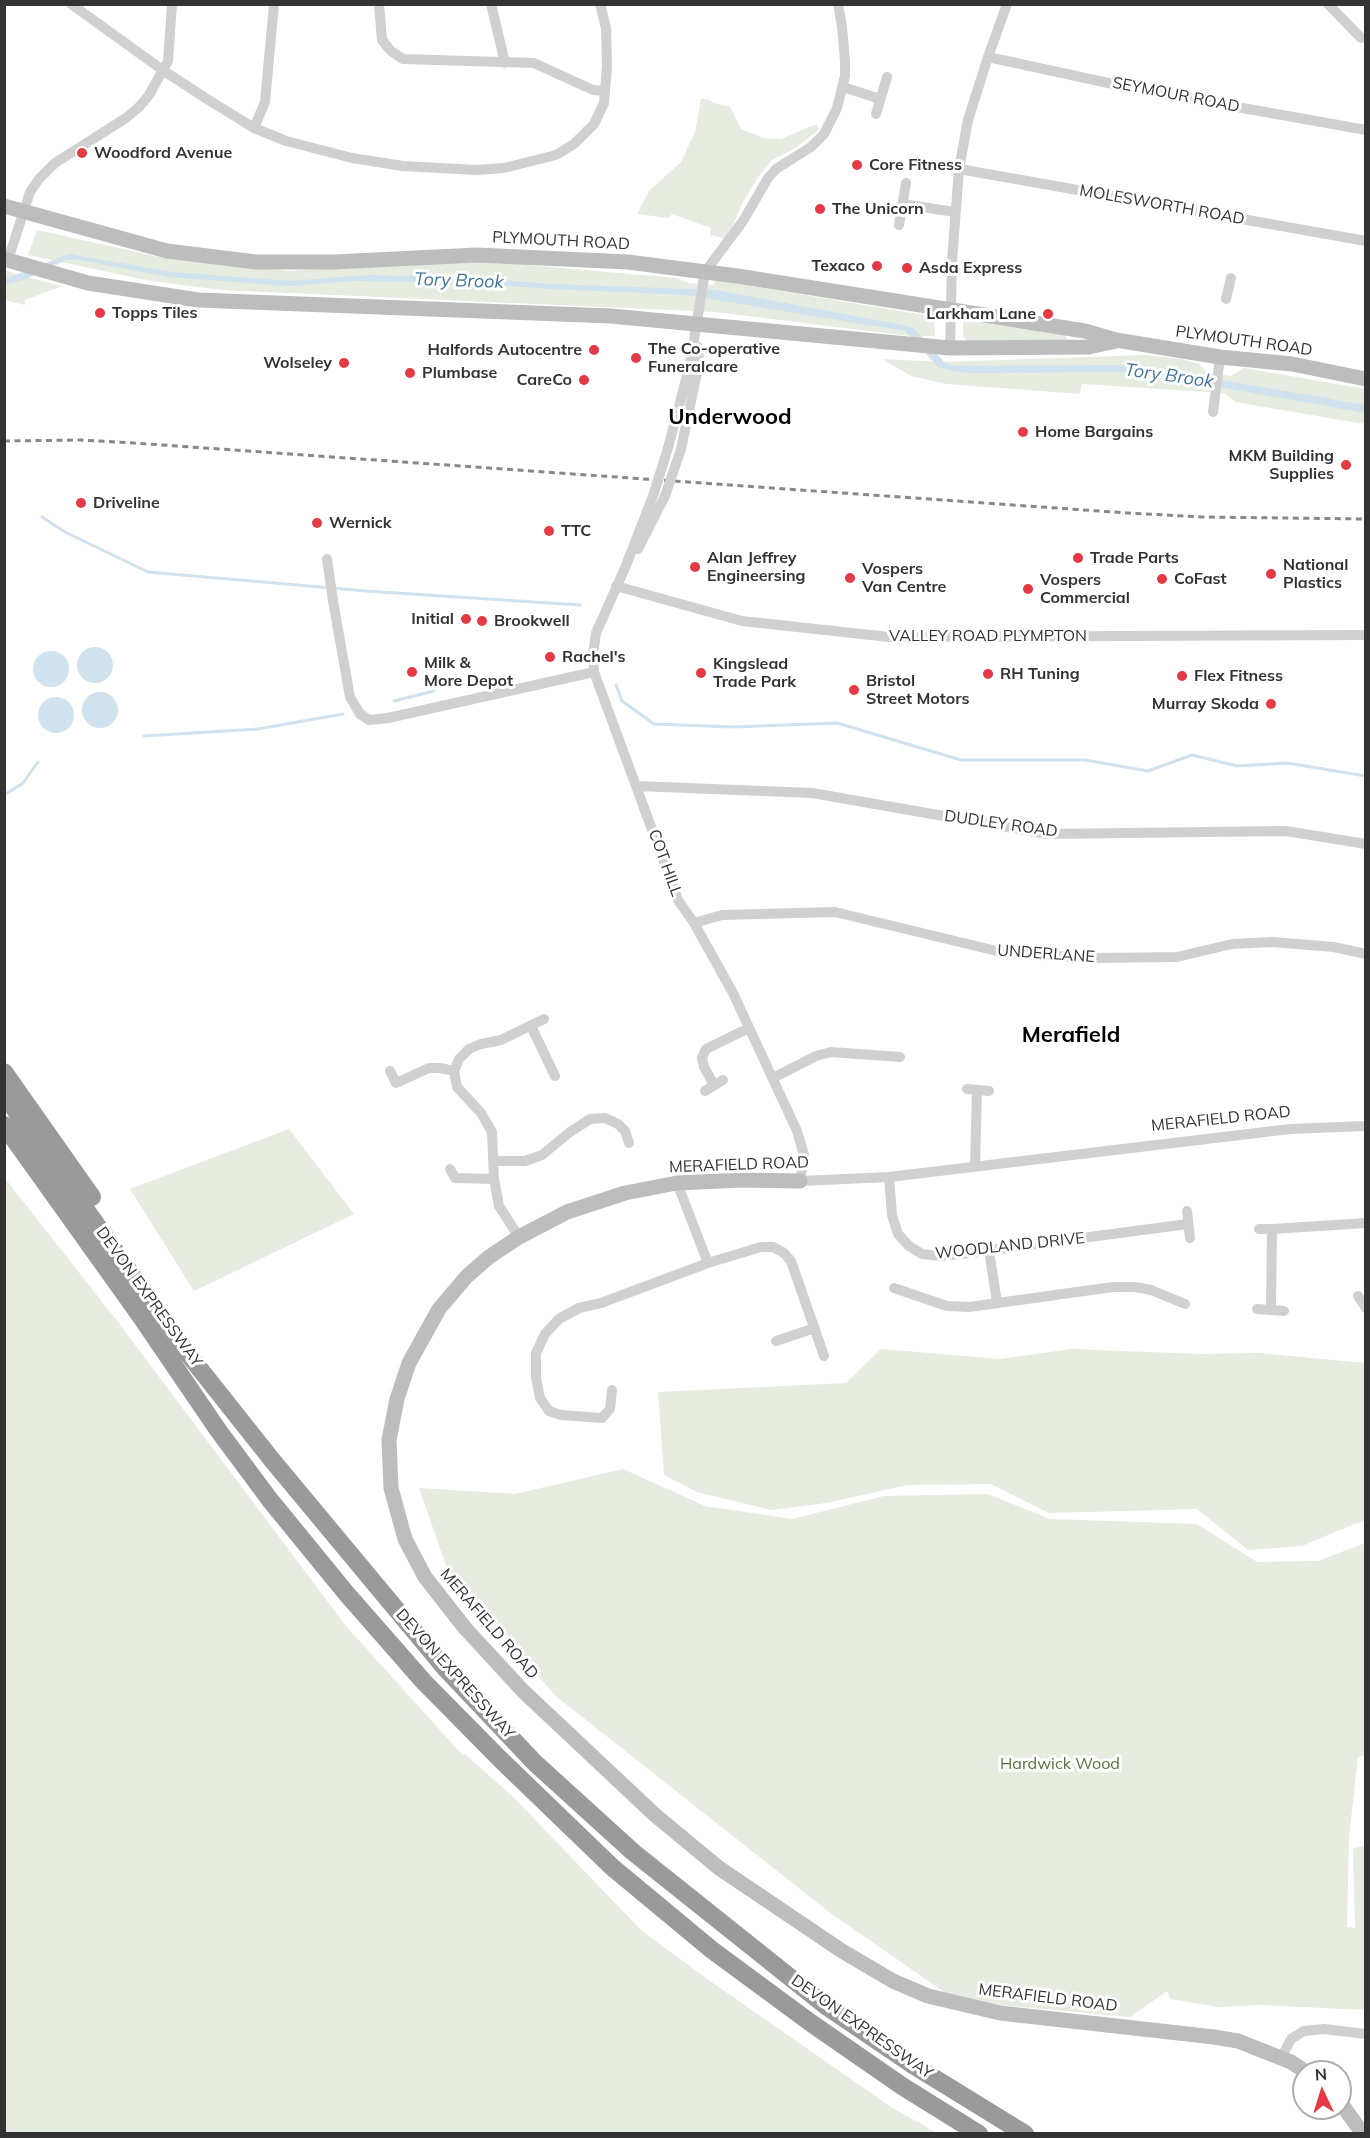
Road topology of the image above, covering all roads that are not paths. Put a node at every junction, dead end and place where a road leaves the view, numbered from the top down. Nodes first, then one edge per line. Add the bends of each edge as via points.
1 (71, 4) edge
2 (172, 4) edge
3 (274, 4) edge
4 (380, 4) edge
5 (491, 4) edge
6 (600, 4) edge
7 (838, 4) edge
8 (1328, 4) edge
9 (1005, 5) edge
10 (1361, 38) dead end
11 (988, 57) junction
12 (505, 63) junction
13 (164, 72) junction
14 (887, 77) dead end
15 (843, 87) junction
16 (605, 91) junction
17 (880, 99) junction
18 (876, 114) dead end
19 (254, 128) junction
20 (1365, 130) edge
21 (959, 169) junction
22 (906, 183) dead end
23 (903, 204) junction
24 (4, 206) edge
25 (23, 211) junction
26 (955, 212) junction
27 (899, 225) dead end
28 (1365, 241) edge
29 (6, 259) edge
30 (1231, 278) dead end
31 (704, 279) junction
32 (1226, 299) dead end
33 (950, 311) junction
34 (697, 323) junction
35 (1116, 340) junction
36 (950, 348) junction
37 (1220, 357) junction
38 (1365, 378) edge
39 (1213, 412) dead end
40 (660, 495) junction
41 (327, 559) dead end
42 (616, 586) junction
43 (1365, 635) edge
44 (594, 672) junction
45 (637, 786) junction
46 (1365, 844) edge
47 (694, 923) junction
48 (1365, 954) edge
49 (544, 1019) dead end
50 (531, 1026) junction
51 (749, 1028) junction
52 (900, 1057) dead end
53 (390, 1071) dead end
54 (454, 1071) junction
55 (4, 1072) edge
56 (555, 1076) dead end
57 (773, 1078) junction
58 (714, 1085) dead end
59 (989, 1091) dead end
60 (7, 1097) edge
61 (4, 1125) edge
62 (1365, 1126) edge
63 (4, 1143) edge
64 (629, 1143) dead end
65 (495, 1161) junction
66 (975, 1166) junction
67 (450, 1169) dead end
68 (38, 1171) junction
69 (888, 1177) junction
70 (494, 1179) junction
71 (800, 1181) junction
72 (677, 1183) junction
73 (1187, 1211) dead end
74 (1365, 1223) edge
75 (1188, 1224) junction
76 (1259, 1229) dead end
77 (1272, 1229) junction
78 (519, 1237) junction
79 (1190, 1238) dead end
80 (989, 1251) junction
81 (708, 1263) junction
82 (894, 1288) dead end
83 (1358, 1296) dead end
84 (997, 1302) junction
85 (1185, 1304) dead end
86 (1365, 1308) edge
87 (1257, 1309) dead end
88 (1271, 1310) junction
89 (1284, 1311) dead end
90 (815, 1328) junction
91 (776, 1341) dead end
92 (824, 1356) dead end
93 (612, 1390) dead end
94 (224, 1399) junction
95 (1365, 2034) edge
96 (1281, 2058) junction
97 (1292, 2064) edge
98 (1352, 2118) edge
99 (979, 2133) edge
100 (1025, 2133) edge
101 (1363, 2133) edge

1 - 13 street
2 - 13 street
3 - 19 street via 265,102
4 - 12 street via 382,40 403,59
5 - 12 street
6 - 16 street via 608,50
7 - 15 street via 845,61
8 - 10 street
9 - 11 street
11 - 20 street, SEYMOUR ROAD via 1136,89
11 - 21 street via 968,120
12 - 16 street via 534,63 593,90
13 - 19 street
13 - 25 street via 139,107 39,178
14 - 17 street
15 - 17 street
15 - 31 street via 824,134 768,178
16 - 19 street via 601,113 574,144 556,155 504,168 438,169 352,158 286,141
17 - 18 street
21 - 26 street
21 - 28 street, MOLESWORTH ROAD
22 - 23 street
23 - 26 street
23 - 27 street
24 - 25 main road, PLYMOUTH ROAD
25 - 29 street
25 - 31 main road, PLYMOUTH ROAD via 166,251 256,262 477,255 628,262
26 - 33 street
29 - 34 main road, PLYMOUTH ROAD via 88,283 198,300 611,316
30 - 32 street
31 - 33 main road, PLYMOUTH ROAD
31 - 34 street, COT HILL
33 - 35 main road, PLYMOUTH ROAD via 1085,331
33 - 36 street
34 - 36 main road, PLYMOUTH ROAD
34 - 40 street, COT HILL, bridge
34 - 40 street, COT HILL, bridge via 699,363 681,448
35 - 36 main road, PLYMOUTH ROAD via 1089,347
35 - 37 main road, PLYMOUTH ROAD
37 - 38 main road, PLYMOUTH ROAD via 1292,364
37 - 39 street
40 - 42 street, COT HILL via 640,548
41 - 44 street via 350,697 360,714 369,720
42 - 43 street, VALLEY ROAD PLYMPTON via 742,621 888,637
42 - 44 street, COT HILL via 596,633
44 - 45 street, COT HILL
45 - 46 street, DUDLEY ROAD via 812,793 1047,834 1286,831
45 - 47 street, COT HILL via 664,867 678,900
47 - 48 street, UNDERLANE via 722,915 835,912 1005,953 1177,957 1232,944 1272,942
47 - 51 street, COT HILL
49 - 50 street
50 - 54 street via 469,1049
50 - 56 street
51 - 57 street, COT HILL
51 - 58 street via 706,1048 702,1058
52 - 57 street via 831,1052
53 - 54 street via 396,1083 429,1068
54 - 65 street via 457,1087 492,1132
55 - 94 highway via 149,1279
57 - 71 street, COT HILL via 798,1131 804,1155
59 - 66 street via 972,1089
60 - 94 highway, DEVON EXPRESSWAY
61 - 68 highway, DEVON EXPRESSWAY
62 - 66 street, MERAFIELD ROAD via 1290,1129
63 - 68 highway
64 - 65 street via 618,1124 605,1118 590,1119 542,1155 525,1161
65 - 70 street
66 - 69 street, MERAFIELD ROAD
67 - 70 street via 455,1178
68 - 99 highway, DEVON EXPRESSWAY via 270,1500 424,1682 612,1867 712,1950 902,2086
69 - 71 street, MERAFIELD ROAD
69 - 80 street, WOODLAND DRIVE via 892,1215 898,1234 909,1246 922,1254 940,1256
70 - 78 street via 499,1206
71 - 72 main road, MERAFIELD ROAD
72 - 78 main road, MERAFIELD ROAD via 625,1193 567,1212
72 - 81 street
73 - 75 street
74 - 77 street
75 - 79 street
75 - 80 street, WOODLAND DRIVE
76 - 77 street
77 - 88 street
78 - 96 main road, MERAFIELD ROAD via 467,1276 439,1309 409,1363 389,1440 391,1488 405,1539 424,1577 494,1660 590,1756 719,1868 893,1981 928,1996 983,2010 1214,2037
80 - 84 street
81 - 90 street via 761,1247 784,1252
81 - 93 street via 579,1308 559,1319 545,1334 536,1353 536,1378 540,1398 549,1411 602,1418 610,1409
82 - 84 street via 946,1306
83 - 86 street
84 - 85 street via 1135,1287
87 - 88 street
88 - 89 street
90 - 91 street
90 - 92 street
94 - 100 highway, DEVON EXPRESSWAY via 445,1668 535,1763 633,1852 826,2006
95 - 96 street via 1304,2031 1292,2039
96 - 97 main road, MERAFIELD ROAD
98 - 101 main road

